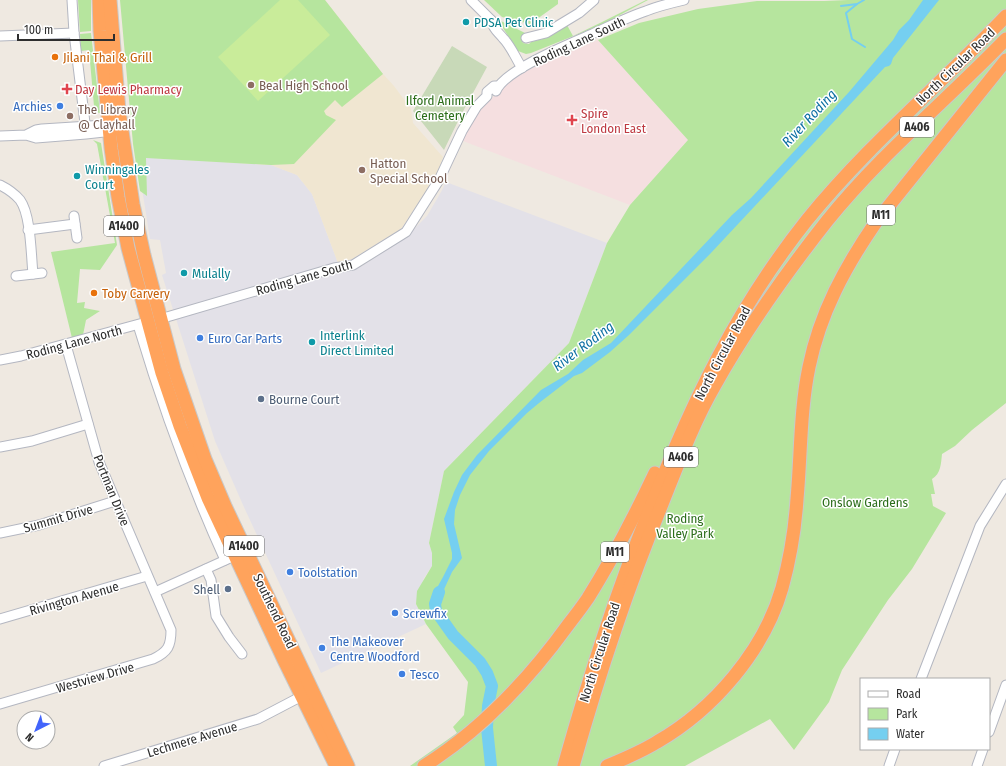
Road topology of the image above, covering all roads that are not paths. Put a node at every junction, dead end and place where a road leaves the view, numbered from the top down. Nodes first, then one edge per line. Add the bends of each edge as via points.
1 (72, 0) edge
2 (99, 0) edge
3 (110, 0) edge
4 (471, 0) edge
5 (594, 0) edge
6 (684, 0) edge
7 (664, 2) edge
8 (1006, 16) edge
9 (74, 33) junction
10 (0, 36) edge
11 (526, 38) dead end
12 (1006, 40) edge
13 (1006, 60) edge
14 (522, 68) junction
15 (86, 130) junction
16 (116, 130) junction
17 (0, 136) edge
18 (0, 185) edge
19 (28, 230) junction
20 (77, 238) dead end
21 (16, 276) dead end
22 (149, 322) junction
23 (66, 345) junction
24 (0, 360) edge
25 (688, 416) junction
26 (88, 424) junction
27 (0, 447) edge
28 (1006, 484) edge
29 (115, 500) junction
30 (0, 533) edge
31 (230, 558) junction
32 (206, 569) junction
33 (148, 576) junction
34 (155, 592) junction
35 (0, 620) edge
36 (171, 630) joint
37 (242, 654) dead end
38 (921, 678) edge
39 (1006, 685) edge
40 (302, 696) junction
41 (0, 704) edge
42 (990, 729) edge
43 (896, 750) edge
44 (983, 750) edge
45 (104, 766) edge
46 (336, 766) edge
47 (348, 766) edge
48 (424, 766) edge
49 (564, 766) edge
50 (574, 766) edge
51 (607, 766) edge
52 (889, 766) edge
53 (976, 766) edge

1 - 9 street
2 - 16 highway, A1400 via 100,31
3 - 16 highway via 114,53 110,71
4 - 14 street via 503,33 503,38
5 - 11 street, Roding Lane South via 579,13 546,33
6 - 7 street, Roding Lane South
7 - 14 street, Roding Lane South
8 - 25 highway, North Circular Road / A406 via 854,166 800,228 740,316
9 - 10 street
9 - 15 street
12 - 50 highway, North Circular Road / A406 via 898,145 828,219 774,292 714,386 682,454 638,565 604,664
13 - 51 highway, M11 via 876,222 834,291 809,367 791,551 782,589 761,636 722,690 699,713 657,742
14 - 22 street, Roding Lane South via 487,92 462,131 439,180 406,232 352,265
15 - 16 street
15 - 17 street via 36,130 26,135
16 - 22 highway, A1400 via 111,148 119,204 128,248
18 - 19 street via 10,190 20,201 26,214
19 - 20 street via 75,220
19 - 21 street via 38,274
22 - 23 street, Roding Lane North
22 - 31 highway, Southend Road / A1400 via 180,426
22 - 47 highway, Southend Road / A1400 via 174,369 205,459
23 - 24 street, Roding Lane North
23 - 26 street, Portman Drive
25 - 48 highway, M11 via 670,442 624,537 587,599 546,655 477,726
25 - 49 highway, North Circular Road / A406 via 619,590 588,682
26 - 27 street via 32,441
26 - 29 street, Portman Drive via 99,462
28 - 38 street via 980,526
29 - 30 street, Summit Drive via 38,525
29 - 33 street, Portman Drive
31 - 32 street
31 - 40 highway, Southend Road / A1400
32 - 34 street
32 - 37 street via 211,580 216,616
33 - 34 street, Portman Drive
33 - 35 street, Rivington Avenue
34 - 36 street, Portman Drive
36 - 41 street, Westview Drive via 171,641 161,656
39 - 42 street
40 - 45 street, Lechmere Avenue via 258,719
40 - 46 highway, Southend Road / A1400
43 - 52 street
44 - 53 street

